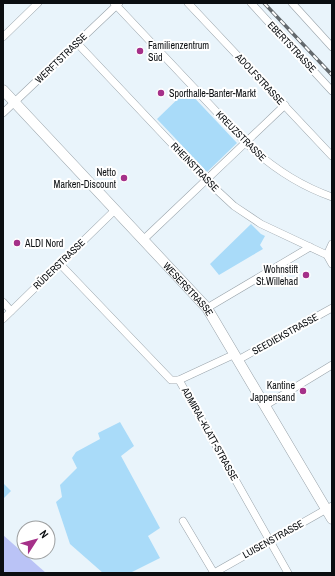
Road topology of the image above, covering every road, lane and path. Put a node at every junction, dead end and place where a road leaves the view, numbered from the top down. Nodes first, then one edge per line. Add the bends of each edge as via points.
1 (38, 3) edge
2 (188, 3) edge
3 (251, 3) edge
4 (292, 3) edge
5 (116, 4) edge
6 (3, 37) edge
7 (77, 43) junction
8 (332, 47) edge
9 (3, 90) edge
10 (332, 91) edge
11 (14, 102) junction
12 (285, 105) junction
13 (3, 113) edge
14 (245, 142) junction
15 (332, 156) edge
16 (206, 180) junction
17 (332, 197) edge
18 (115, 210) junction
19 (143, 240) junction
20 (332, 244) edge
21 (310, 248) junction
22 (327, 255) junction
23 (60, 264) junction
24 (332, 264) edge
25 (3, 302) edge
26 (207, 308) junction
27 (332, 308) edge
28 (11, 311) junction
29 (3, 319) edge
30 (236, 357) junction
31 (332, 365) edge
32 (179, 380) junction
33 (266, 405) junction
34 (329, 508) edge
35 (332, 519) edge
36 (183, 521) dead end
37 (269, 541) junction
38 (214, 573) edge
39 (288, 573) edge

1 - 6 street
2 - 12 street, ADOLFSTRASSE
3 - 10 street, EBERTSTRASSE
4 - 8 street
5 - 7 street, WERFTSTRASSE
5 - 14 street, KREUZSTRASSE
7 - 11 street, WERFTSTRASSE
7 - 16 street, RHEINSTRASSE
9 - 11 street, WESERSTRASSE
11 - 13 street, WERFTSTRASSE
11 - 18 street, WESERSTRASSE
12 - 14 street
12 - 15 street, ADOLFSTRASSE
14 - 16 street
14 - 17 street, KREUZSTRASSE via 260,157 293,180
16 - 19 street
16 - 21 street, RHEINSTRASSE via 250,217
18 - 19 street, WESERSTRASSE
18 - 23 street, RÜDERSTRASSE
19 - 26 street, WESERSTRASSE
20 - 22 street
21 - 22 street, RHEINSTRASSE
21 - 26 street
22 - 24 street
23 - 28 street, RÜDERSTRASSE
23 - 32 street, ADMIRAL-KLATT-STRASSE via 171,380
25 - 28 street
26 - 30 street, WESERSTRASSE
27 - 30 street, SEEDIEKSTRASSE
28 - 29 street, RÜDERSTRASSE
30 - 32 street, SEEDIEKSTRASSE
30 - 33 street, WESERSTRASSE
31 - 33 street
32 - 37 street, ADMIRAL-KLATT-STRASSE
33 - 34 street, WESERSTRASSE
34 - 35 street, WESERSTRASSE
34 - 37 street, LUISENSTRASSE
36 - 38 street
37 - 38 street, LUISENSTRASSE
37 - 39 street, ADMIRAL-KLATT-STRASSE

